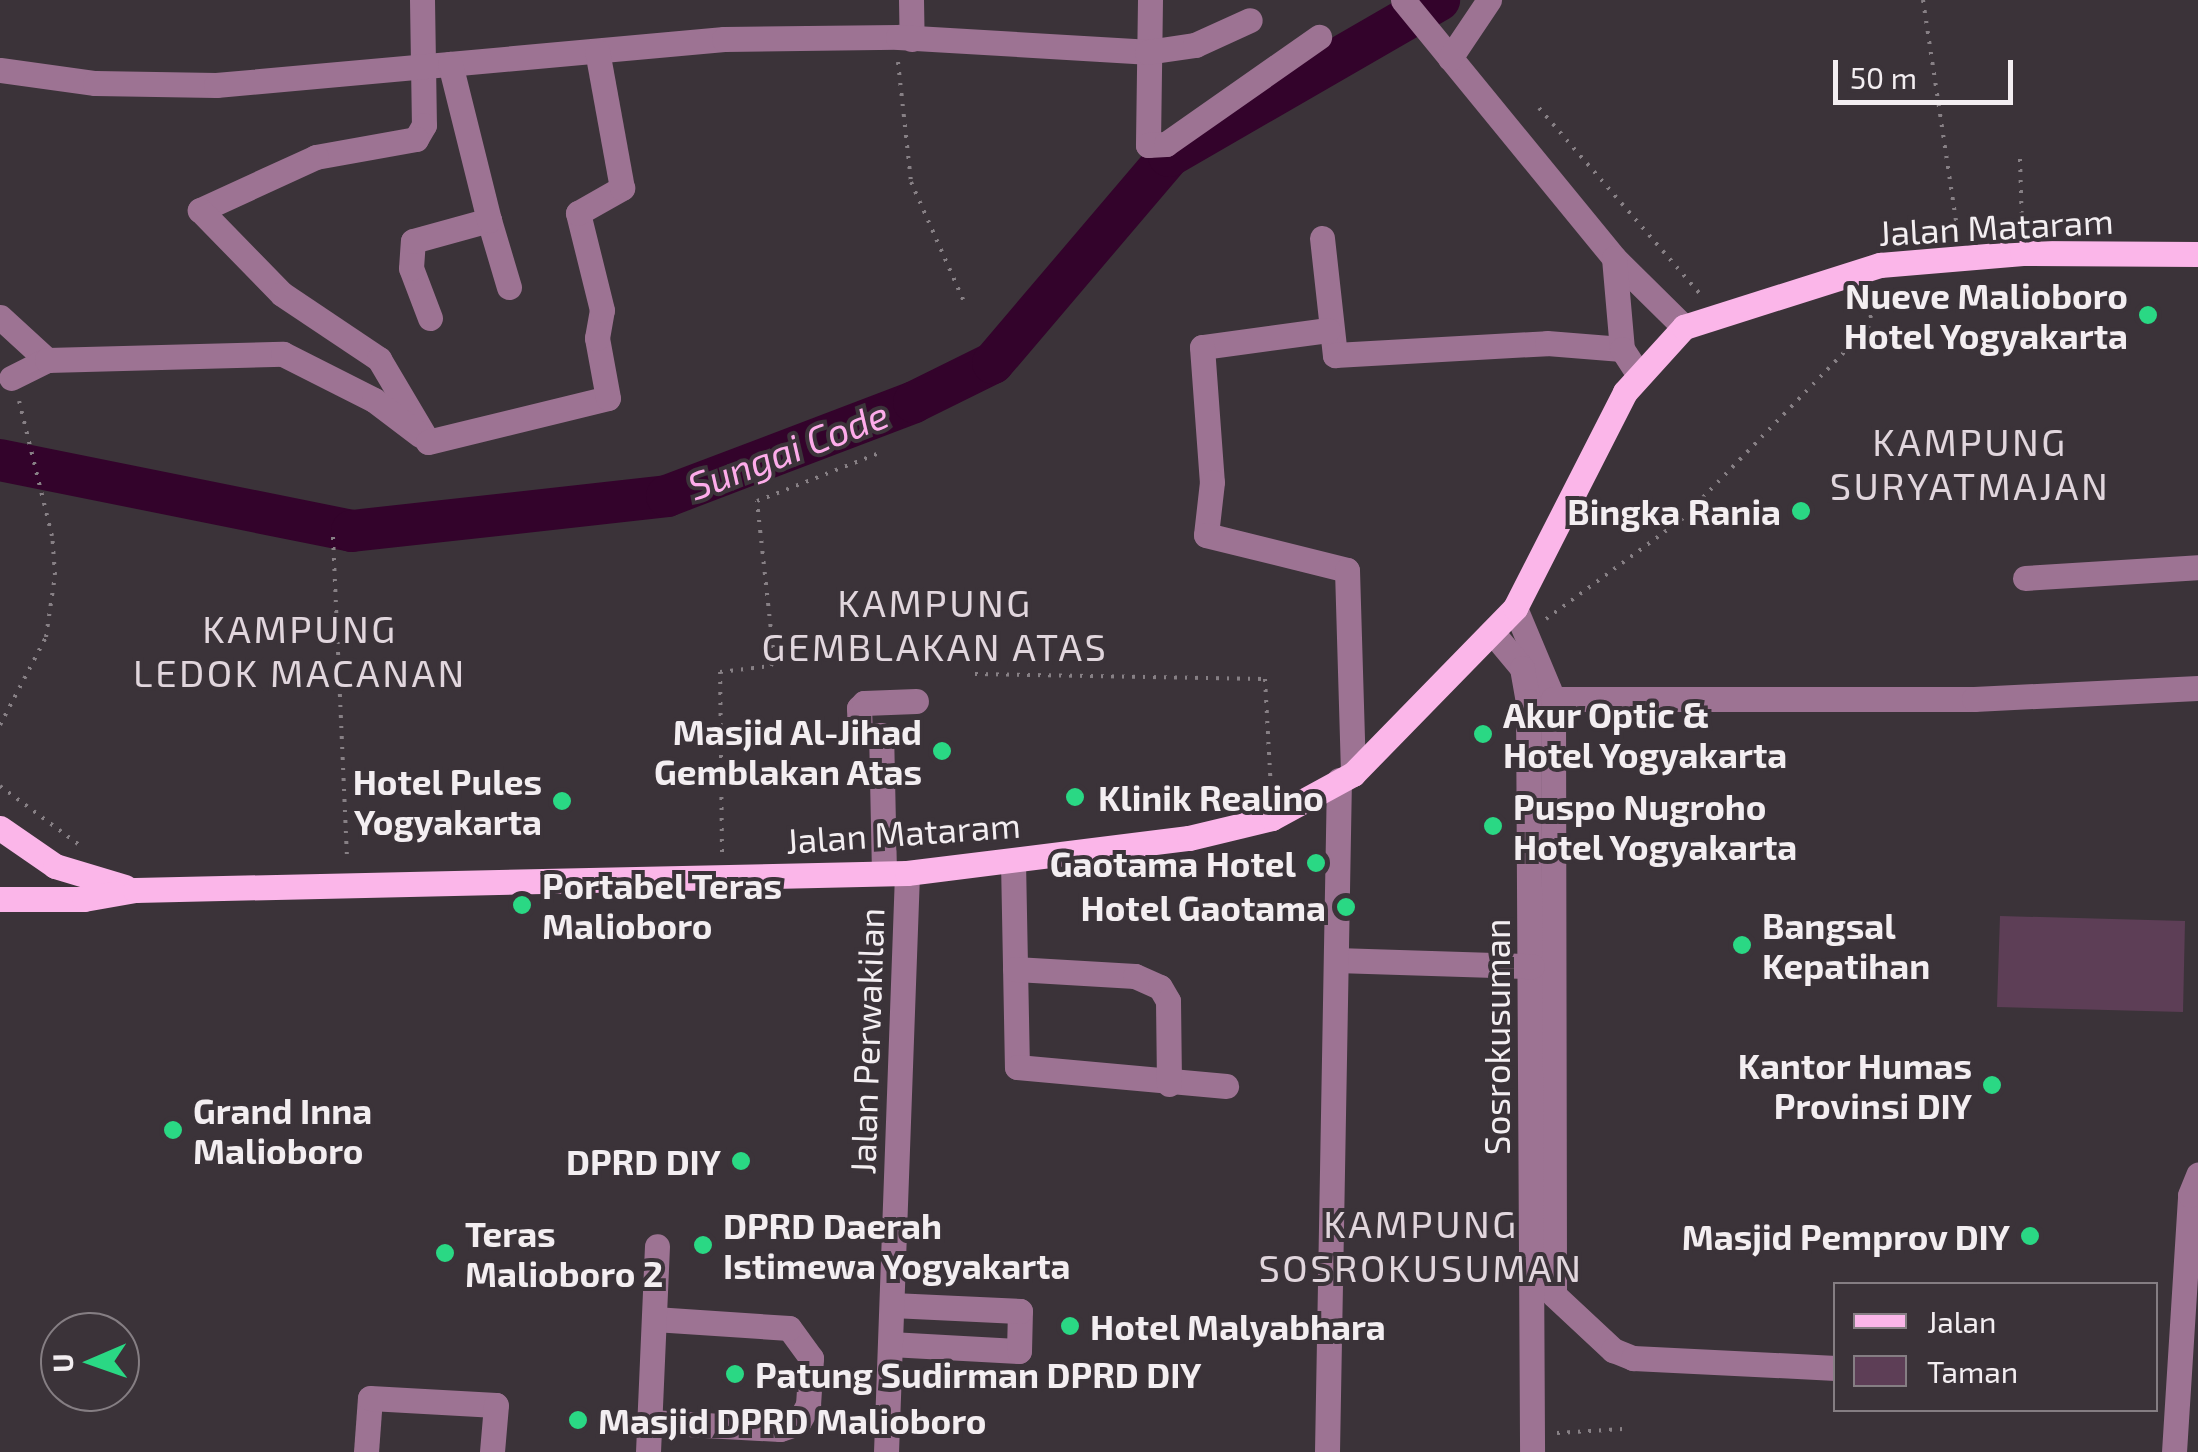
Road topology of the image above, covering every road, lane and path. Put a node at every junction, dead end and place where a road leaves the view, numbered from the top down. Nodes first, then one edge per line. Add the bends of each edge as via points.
1 (422, 0) edge
2 (911, 0) edge
3 (1150, 0) edge
4 (1404, 0) edge
5 (1489, 0) edge
6 (1923, 0) edge
7 (1250, 20) dead end
8 (1319, 37) dead end
9 (905, 38) junction
10 (597, 51) junction
11 (1147, 52) junction
12 (1446, 53) junction
13 (437, 65) junction
14 (0, 70) edge
15 (1538, 108) dead end
16 (2020, 159) dead end
17 (1956, 215) dead end
18 (489, 220) junction
19 (1322, 238) dead end
20 (2022, 253) junction
21 (2198, 254) edge
22 (1614, 258) junction
23 (1880, 265) junction
24 (509, 287) dead end
25 (1709, 304) dead end
26 (966, 306) dead end
27 (0, 317) edge
28 (430, 318) dead end
29 (1684, 327) junction
30 (1328, 330) junction
31 (1622, 349) junction
32 (47, 360) junction
33 (1638, 372) junction
34 (15, 389) joint
35 (428, 442) junction
36 (877, 454) dead end
37 (333, 537) dead end
38 (2198, 567) edge
39 (2025, 578) dead end
40 (1515, 608) junction
41 (1492, 632) junction
42 (1526, 633) junction
43 (975, 674) dead end
44 (2198, 688) edge
45 (1550, 692) junction
46 (916, 701) dead end
47 (0, 725) edge
48 (1346, 777) junction
49 (0, 786) edge
50 (1272, 818) junction
51 (0, 828) edge
52 (346, 849) dead end
53 (92, 854) dead end
54 (1013, 861) junction
55 (896, 873) junction
56 (723, 877) junction
57 (135, 890) junction
58 (0, 899) edge
59 (1336, 960) junction
60 (1532, 966) junction
61 (1016, 969) junction
62 (1169, 1084) junction
63 (1226, 1086) dead end
64 (2198, 1175) edge
65 (657, 1246) dead end
66 (892, 1305) junction
67 (654, 1319) junction
68 (890, 1344) junction
69 (1833, 1368) edge
70 (2167, 1385) edge
71 (650, 1422) junction
72 (1623, 1429) dead end
73 (1532, 1442) edge
74 (366, 1452) edge
75 (492, 1452) edge
76 (648, 1452) edge
77 (886, 1452) edge
78 (1327, 1452) edge
79 (2174, 1452) edge

1 - 13 street
2 - 9 street
3 - 11 street
4 - 12 street
5 - 12 street
6 - 17 path
7 - 11 street via 1195,45
8 - 11 street via 1166,144 1148,145
9 - 10 street via 724,39
9 - 11 street
9 - 26 path via 898,93 912,182
10 - 13 street
10 - 35 street via 622,188 578,213 602,310 598,338 608,398
12 - 22 street
13 - 14 street via 216,84 95,83
13 - 18 street
13 - 35 street via 416,139 298,163 200,210 282,294 380,359
15 - 25 path
16 - 20 path
18 - 24 street
18 - 28 street via 413,241 411,268
19 - 30 street
20 - 21 main road, Jalan Mataram
20 - 23 main road, Jalan Mataram
22 - 29 street
22 - 31 street
23 - 29 main road, Jalan Mataram
23 - 42 path via 1873,318 1856,341 1681,520
27 - 32 street
29 - 33 main road, Jalan Mataram
30 - 31 street via 1335,354 1547,343
30 - 48 street via 1202,347 1212,482 1206,535 1347,570
31 - 33 street
32 - 34 street
32 - 35 street via 283,354 374,400
33 - 40 main road, Jalan Mataram
34 - 47 path via 54,557 52,613
36 - 56 path via 757,501 774,658 760,669 727,669 718,681
37 - 52 path
38 - 39 street
40 - 41 main road, Jalan Mataram
40 - 42 street
41 - 48 main road, Jalan Mataram
41 - 60 street, Sosrokusuman via 1516,657 1526,684
42 - 45 street
43 - 50 path via 1265,679
44 - 45 street via 1974,698
45 - 69 street via 1554,1295 1613,1350 1632,1358
46 - 55 street, Jalan Perwakilan via 864,702 859,708 860,736 881,735
48 - 50 main road, Jalan Mataram
48 - 59 street
49 - 53 path
50 - 54 main road, Jalan Mataram via 1189,838
51 - 57 main road, Jalan Mataram via 55,866
54 - 55 main road, Jalan Mataram
54 - 61 street
55 - 56 main road, Jalan Mataram
55 - 66 street, Jalan Perwakilan
56 - 57 main road, Jalan Mataram
57 - 58 main road, Jalan Mataram
59 - 60 street
59 - 78 street
60 - 73 street, Sosrokusuman
61 - 62 street via 1135,976 1160,987 1168,1002
61 - 62 street via 1017,1067
62 - 63 street
64 - 70 street
65 - 67 street
66 - 68 street, Jalan Perwakilan
66 - 68 street via 1020,1311 1019,1351
67 - 71 street
67 - 71 street via 789,1328 810,1358 808,1405 798,1423 780,1429
68 - 77 street, Jalan Perwakilan
70 - 79 street
71 - 76 street
72 - 73 path
74 - 75 street via 370,1398 496,1405

